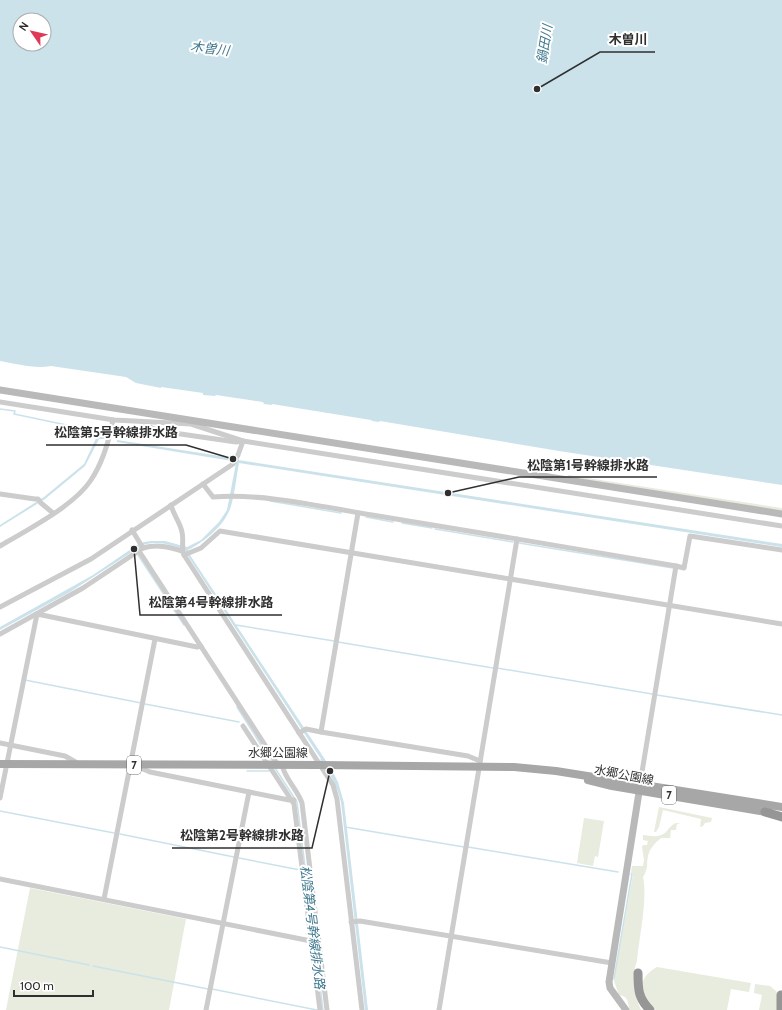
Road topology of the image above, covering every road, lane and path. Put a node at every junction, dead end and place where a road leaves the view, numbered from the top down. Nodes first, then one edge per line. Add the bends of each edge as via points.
1 (0, 390) edge
2 (0, 402) edge
3 (114, 420) junction
4 (144, 423) junction
5 (192, 423) junction
6 (243, 441) junction
7 (203, 484) junction
8 (0, 494) edge
9 (171, 505) junction
10 (358, 513) junction
11 (53, 514) junction
12 (782, 514) edge
13 (782, 526) edge
14 (132, 530) junction
15 (517, 539) junction
16 (0, 546) edge
17 (141, 547) junction
18 (782, 550) edge
19 (184, 552) junction
20 (351, 553) junction
21 (676, 566) junction
22 (510, 579) junction
23 (670, 605) junction
24 (0, 607) edge
25 (37, 614) junction
26 (782, 624) edge
27 (0, 634) edge
28 (156, 638) junction
29 (199, 646) junction
30 (243, 726) dead end
31 (300, 732) junction
32 (321, 732) junction
33 (0, 743) edge
34 (10, 745) junction
35 (479, 763) junction
36 (3, 764) edge
37 (79, 764) junction
38 (131, 765) junction
39 (142, 765) junction
40 (268, 765) junction
41 (279, 765) junction
42 (324, 765) junction
43 (640, 787) junction
44 (249, 792) junction
45 (299, 797) junction
46 (0, 798) edge
47 (292, 800) junction
48 (782, 807) edge
49 (765, 812) joint
50 (782, 816) edge
51 (0, 878) edge
52 (104, 899) junction
53 (354, 921) junction
54 (223, 924) junction
55 (451, 937) junction
56 (315, 940) junction
57 (612, 963) junction
58 (638, 973) dead end
59 (781, 995) edge
60 (641, 1001) junction
61 (206, 1010) edge
62 (320, 1010) edge
63 (327, 1010) edge
64 (362, 1010) edge
65 (439, 1010) edge
66 (626, 1010) edge
67 (646, 1010) edge
68 (650, 1010) edge
69 (781, 1010) edge

1 - 5 street
2 - 3 street
3 - 4 street
3 - 11 street via 109,441 91,480 77,496
4 - 5 street
4 - 6 street via 160,431
5 - 6 street
5 - 12 street
6 - 7 street via 233,463
6 - 13 street
7 - 9 street
7 - 10 street via 213,497 269,498
8 - 11 street via 38,498
9 - 14 street
9 - 19 street via 183,535
10 - 15 street
10 - 20 street
11 - 16 street
14 - 17 street
14 - 24 street via 91,559
15 - 21 street
15 - 22 street
17 - 19 street via 164,546
17 - 25 street via 83,588
17 - 29 street
18 - 21 street via 690,536 684,568
19 - 20 street via 201,548 220,531
19 - 31 street
20 - 22 street
20 - 32 street
21 - 23 street
22 - 23 street
22 - 35 street
23 - 26 street
23 - 43 street
25 - 27 street
25 - 28 street
25 - 34 street
28 - 29 street
28 - 38 street
29 - 41 street
30 - 40 street
31 - 32 street
31 - 42 street
32 - 35 street via 468,756
33 - 34 street
34 - 36 street
34 - 37 street via 65,756
35 - 42 main road, 水郷公園線 / 7
35 - 43 main road, 水郷公園線 / 7 via 556,771
35 - 55 street
36 - 37 main road, 水郷公園線 / 7
36 - 46 street
37 - 38 main road, 水郷公園線 / 7
38 - 39 main road, 水郷公園線 / 7
38 - 52 street
39 - 40 main road, 水郷公園線 / 7
39 - 44 street via 143,769 150,772
40 - 41 main road, 水郷公園線 / 7
40 - 47 street
41 - 42 main road, 水郷公園線 / 7
41 - 45 street
42 - 53 street via 337,799
43 - 48 main road, 水郷公園線 / 7
43 - 49 main road, 水郷公園線 / 7
43 - 57 street
44 - 47 street
44 - 54 street
45 - 47 street
45 - 56 street via 302,803
47 - 56 street
49 - 50 highway
51 - 52 street
52 - 54 street
53 - 55 street
53 - 64 street
54 - 56 street
54 - 61 street
55 - 57 street
55 - 65 street
56 - 62 street
56 - 63 street
57 - 66 street via 610,988
58 - 60 highway
59 - 69 highway
60 - 67 highway
60 - 68 highway

